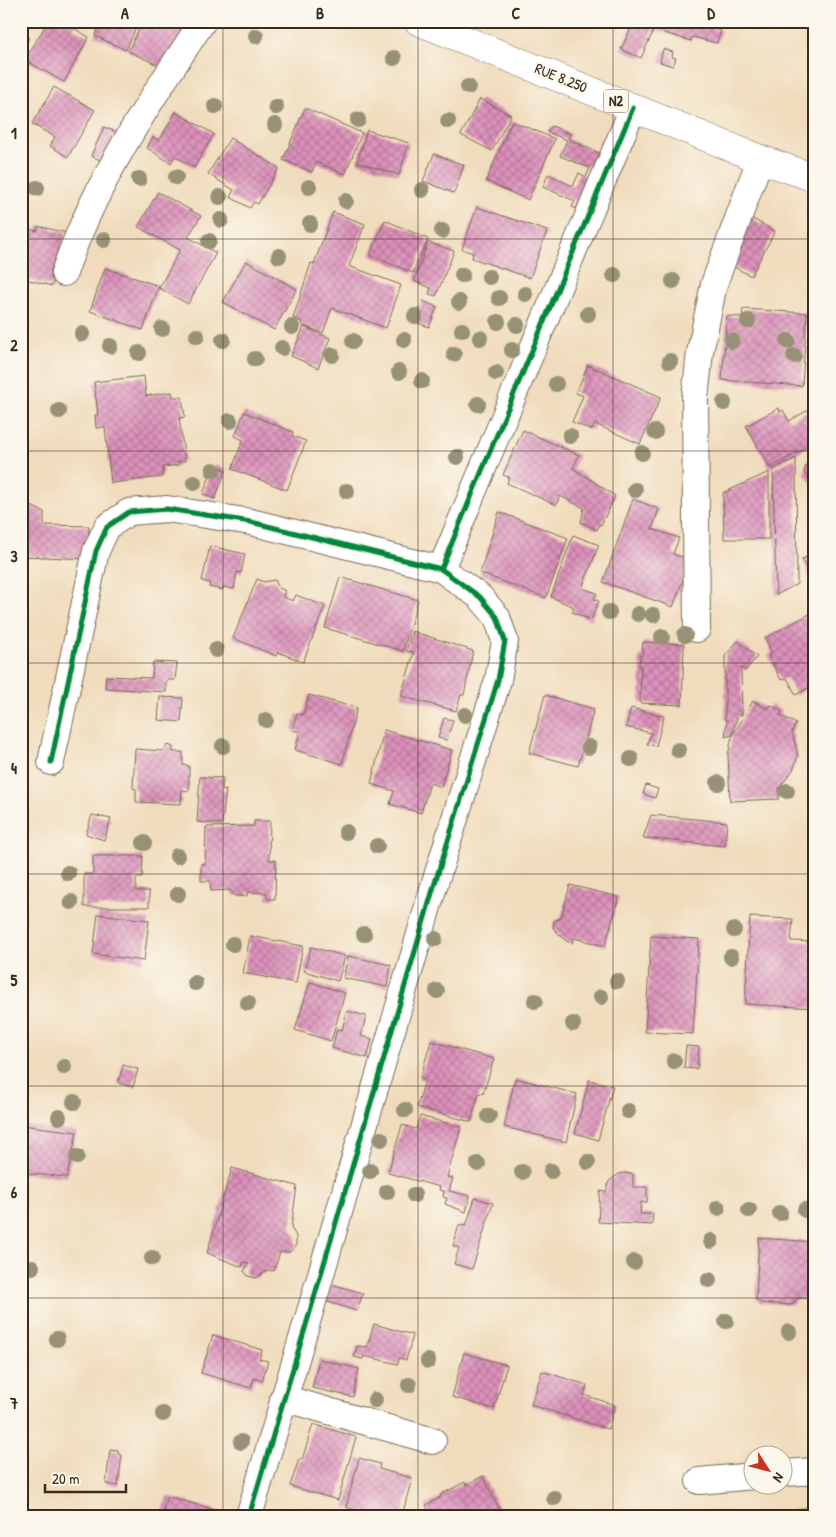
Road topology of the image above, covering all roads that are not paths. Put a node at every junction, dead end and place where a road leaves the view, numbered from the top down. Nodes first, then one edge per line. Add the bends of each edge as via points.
1 (203, 21) edge
2 (418, 21) edge
3 (634, 108) junction
4 (760, 159) junction
5 (815, 178) edge
6 (64, 273) dead end
7 (441, 569) junction
8 (698, 629) dead end
9 (51, 762) dead end
10 (283, 1398) junction
11 (433, 1441) dead end
12 (815, 1470) edge
13 (794, 1472) edge
14 (744, 1477) edge
15 (699, 1481) dead end
16 (249, 1516) edge

1 - 6 street via 104,180 86,214
2 - 3 highway, RUE 8.250 / N2
3 - 4 highway, RUE 8.250 / N2
3 - 7 street
4 - 5 highway, RUE 8.250 / N2
4 - 8 street via 714,284 700,352 695,408
7 - 9 street via 251,522 167,509 129,512 107,527 96,551
7 - 10 street via 480,597 497,617 505,642 498,680
10 - 11 street
10 - 16 street
12 - 13 street
14 - 15 street

